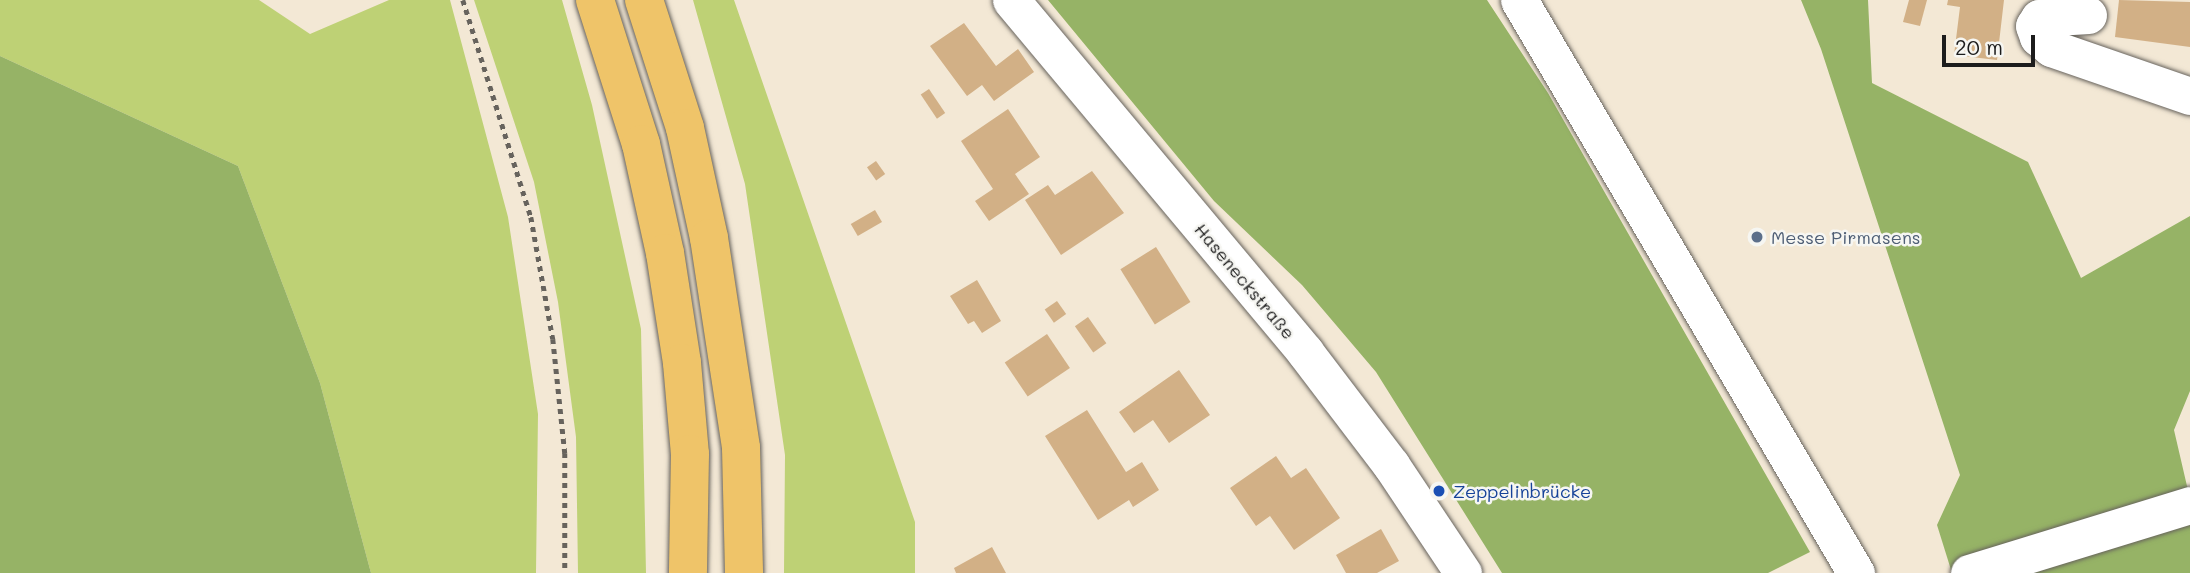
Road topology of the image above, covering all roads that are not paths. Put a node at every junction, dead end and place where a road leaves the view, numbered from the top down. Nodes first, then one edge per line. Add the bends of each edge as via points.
1 (595, 0) edge
2 (644, 0) edge
3 (1011, 0) edge
4 (1519, 0) edge
5 (2088, 15) dead end
6 (2190, 96) edge
7 (2175, 510) edge
8 (688, 573) edge
9 (744, 573) edge
10 (1463, 573) edge
11 (1856, 573) edge
12 (1969, 573) edge

1 - 8 highway via 641,145 669,280 690,454
2 - 9 highway via 685,128 709,238 741,448
3 - 10 street, Haseneckstraße via 1305,352 1391,465
4 - 11 street
5 - 6 street via 2039,18 2034,26 2038,37 2051,48
7 - 12 street

